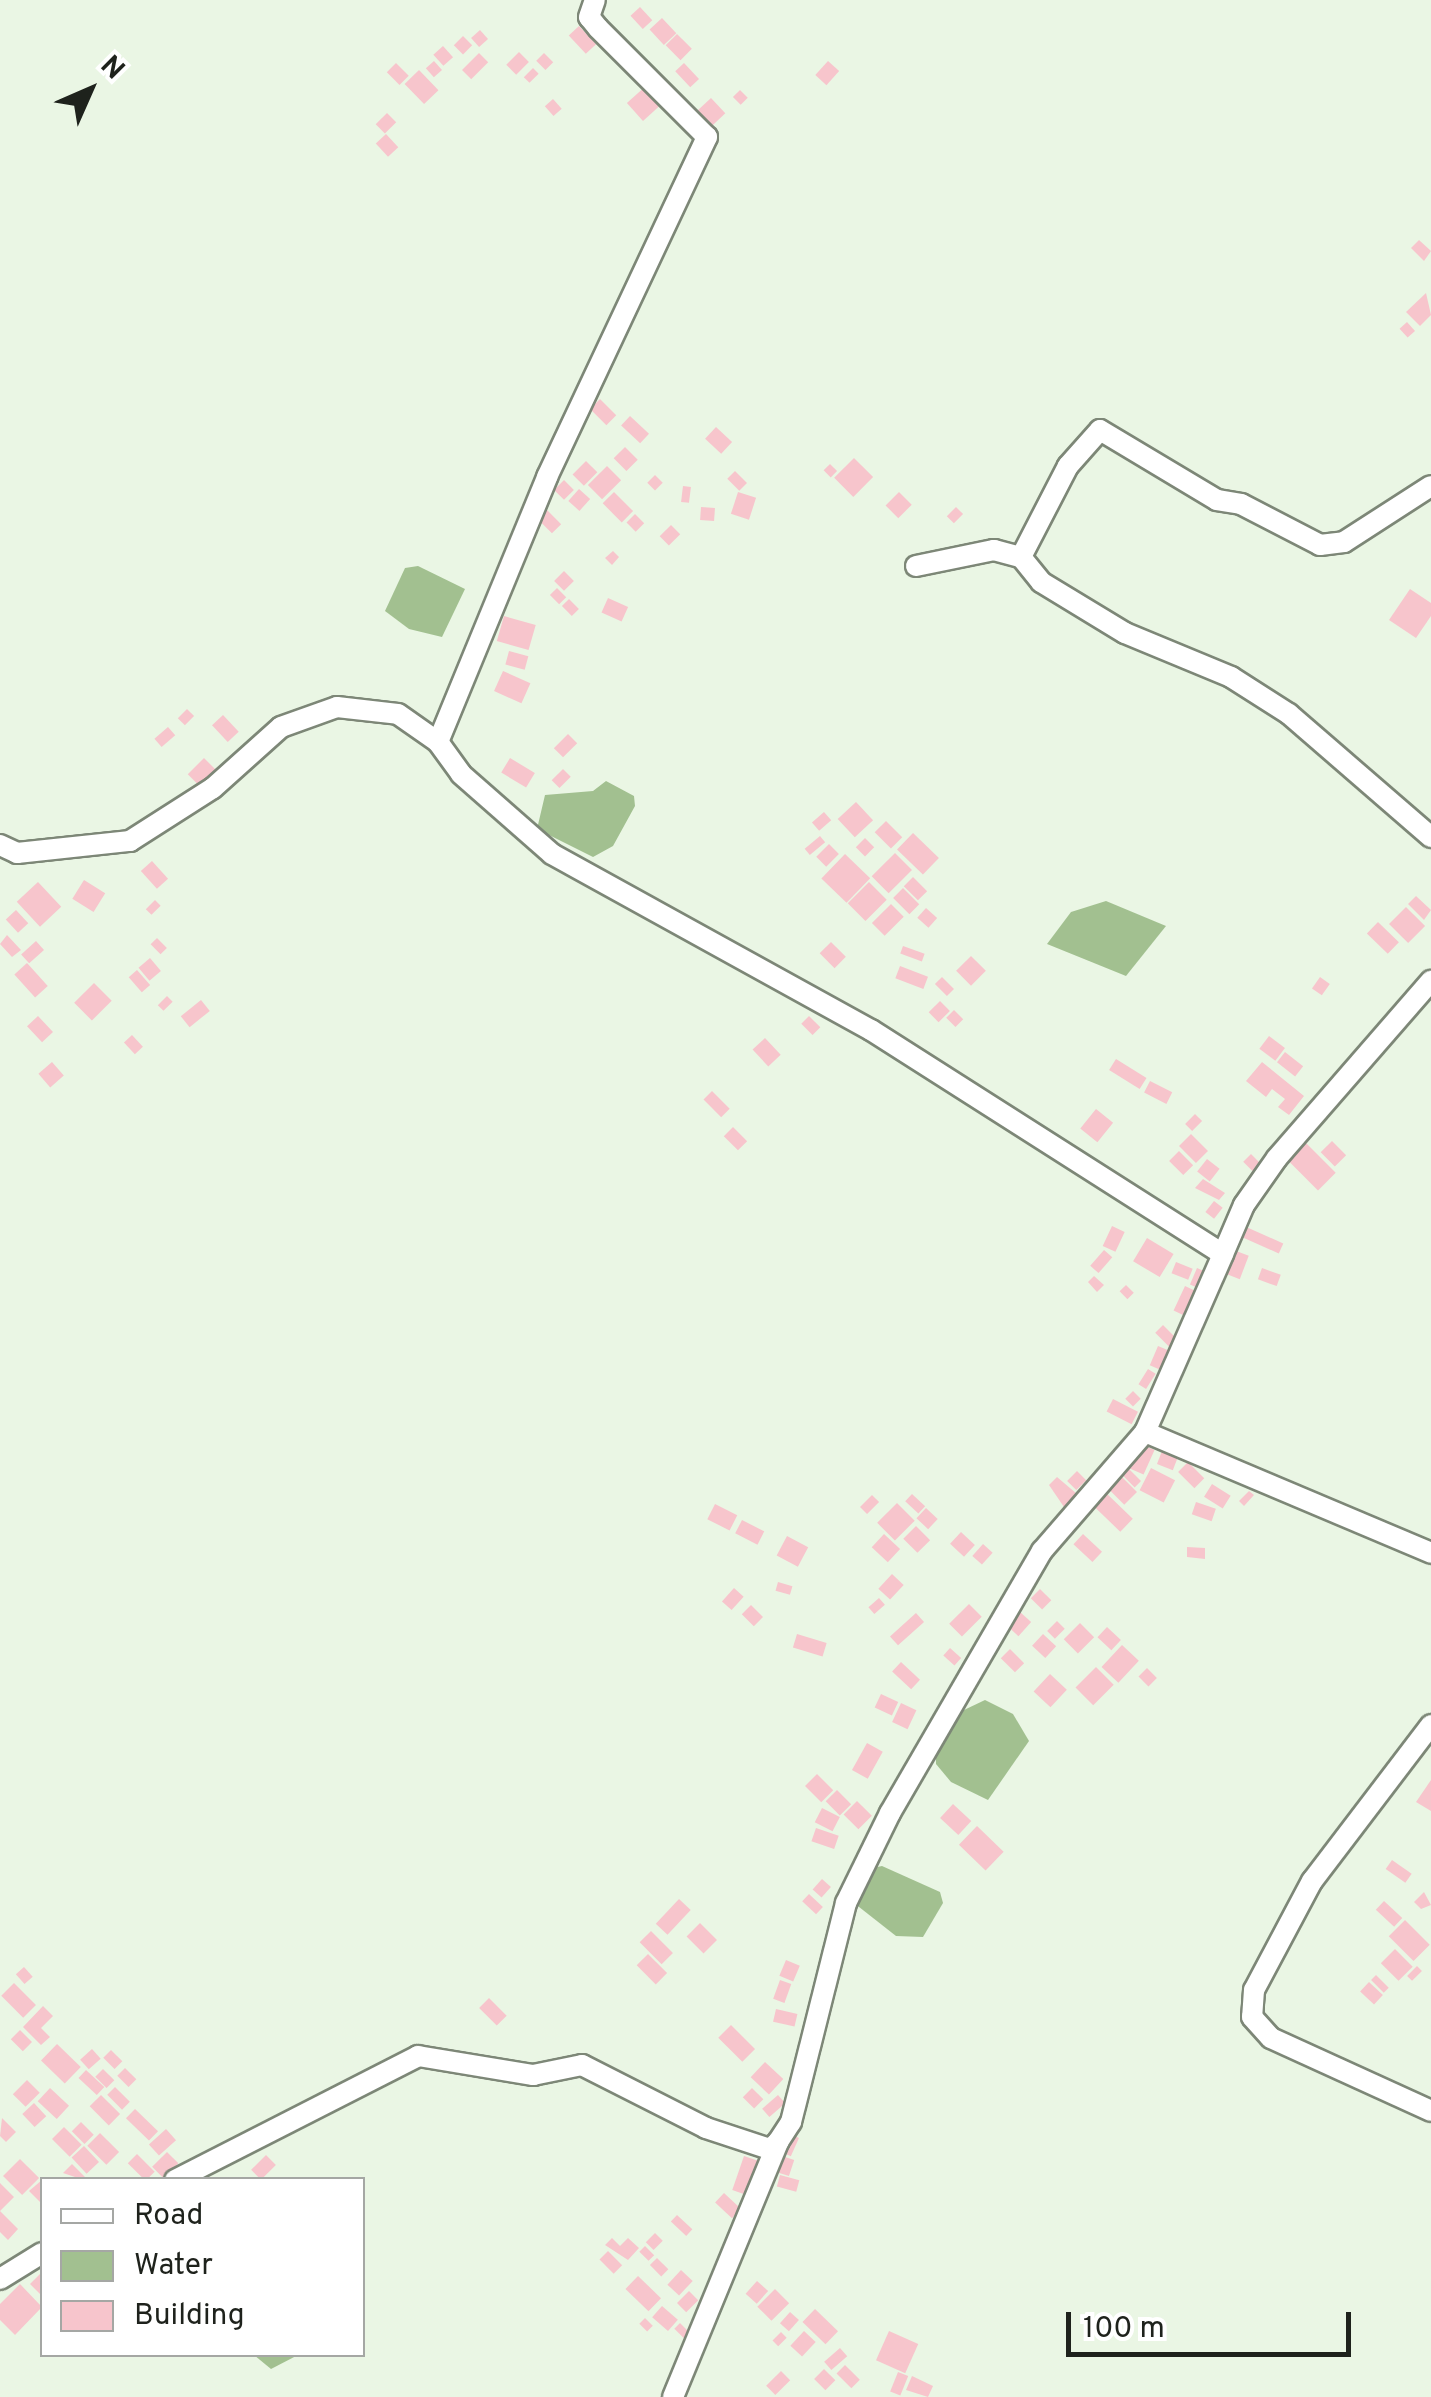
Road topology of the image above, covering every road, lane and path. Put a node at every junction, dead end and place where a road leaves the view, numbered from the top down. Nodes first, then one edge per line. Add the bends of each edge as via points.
1 (596, 0) edge
2 (1431, 486) edge
3 (1022, 557) junction
4 (916, 566) dead end
5 (438, 742) junction
6 (1431, 837) edge
7 (0, 845) edge
8 (1431, 982) edge
9 (1223, 1254) junction
10 (1145, 1432) junction
11 (1431, 1552) edge
12 (1431, 1724) edge
13 (1431, 2111) edge
14 (778, 2142) junction
15 (182, 2177) edge
16 (40, 2254) edge
17 (0, 2280) edge
18 (672, 2397) edge

1 - 5 street via 589,18 708,136 547,477
2 - 3 street via 1344,542 1320,546 1241,504 1216,500 1100,430 1068,466
3 - 4 street via 994,550
3 - 6 street via 1041,582 1125,634 1230,677 1289,714
5 - 7 street via 398,714 337,707 280,727 212,788 130,840 17,853
5 - 9 street via 461,774 552,854 871,1030
8 - 9 street via 1277,1158 1244,1206
9 - 10 street
10 - 11 street
10 - 14 street via 1042,1551 890,1813 846,1903 791,2122
12 - 13 street via 1312,1881 1254,1990 1252,2017 1271,2038
14 - 15 street via 770,2149 706,2128 582,2065 533,2075 418,2056
14 - 18 street
16 - 17 street

